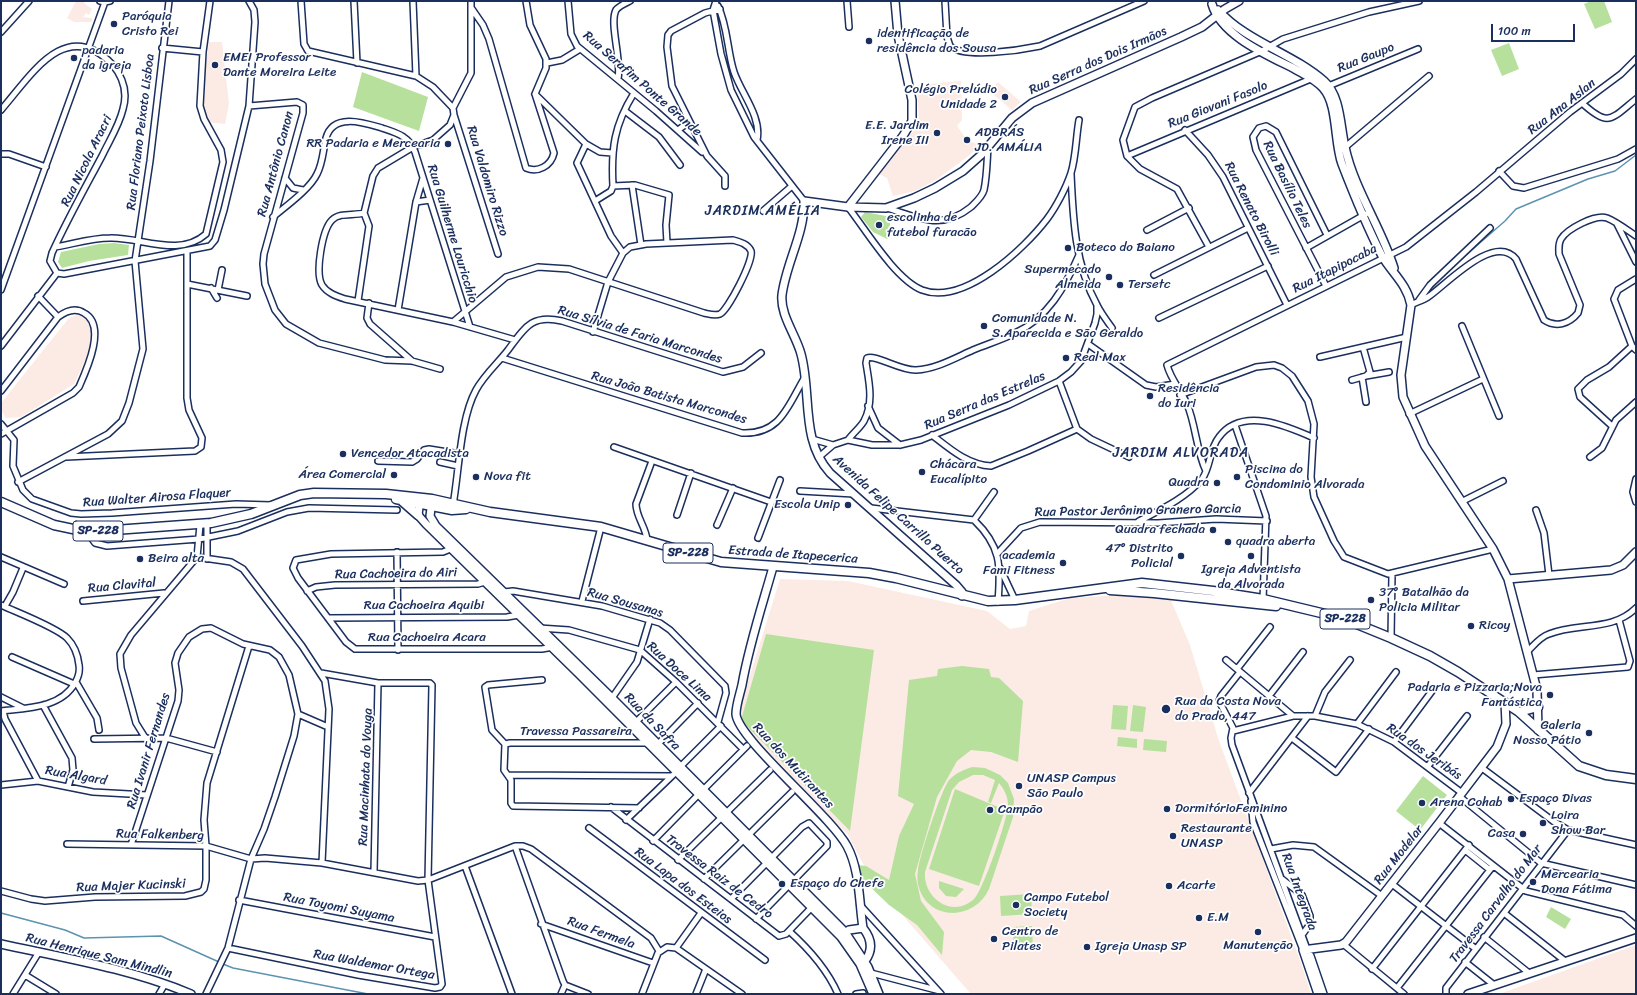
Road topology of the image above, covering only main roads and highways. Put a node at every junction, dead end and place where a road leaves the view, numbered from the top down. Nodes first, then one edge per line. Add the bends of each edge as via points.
1 (372, 494) junction
2 (420, 500) junction
3 (402, 501) junction
4 (2, 503) edge
5 (418, 514) road end
6 (1538, 708) road end
7 (1519, 712) junction
8 (1636, 779) edge

1 - 2 main road, Estrada de Itapecerica / SP-228
1 - 3 main road, Estrada de Itapecerica / SP-228
1 - 4 main road, Estrada de Itapecerica / SP-228 via 314,493 300,495 254,513 204,524 86,532 54,525
2 - 3 main road, Estrada de Itapecerica / SP-228
2 - 7 main road, Estrada de Itapecerica / SP-228 via 601,527 721,562 869,573 962,596 998,602 1015,604 1024,599 1093,589 1263,602 1296,607 1342,618 1391,638 1458,672
3 - 5 main road
6 - 7 main road
7 - 8 main road, Estrada de Itapecerica / SP-228 via 1582,767

